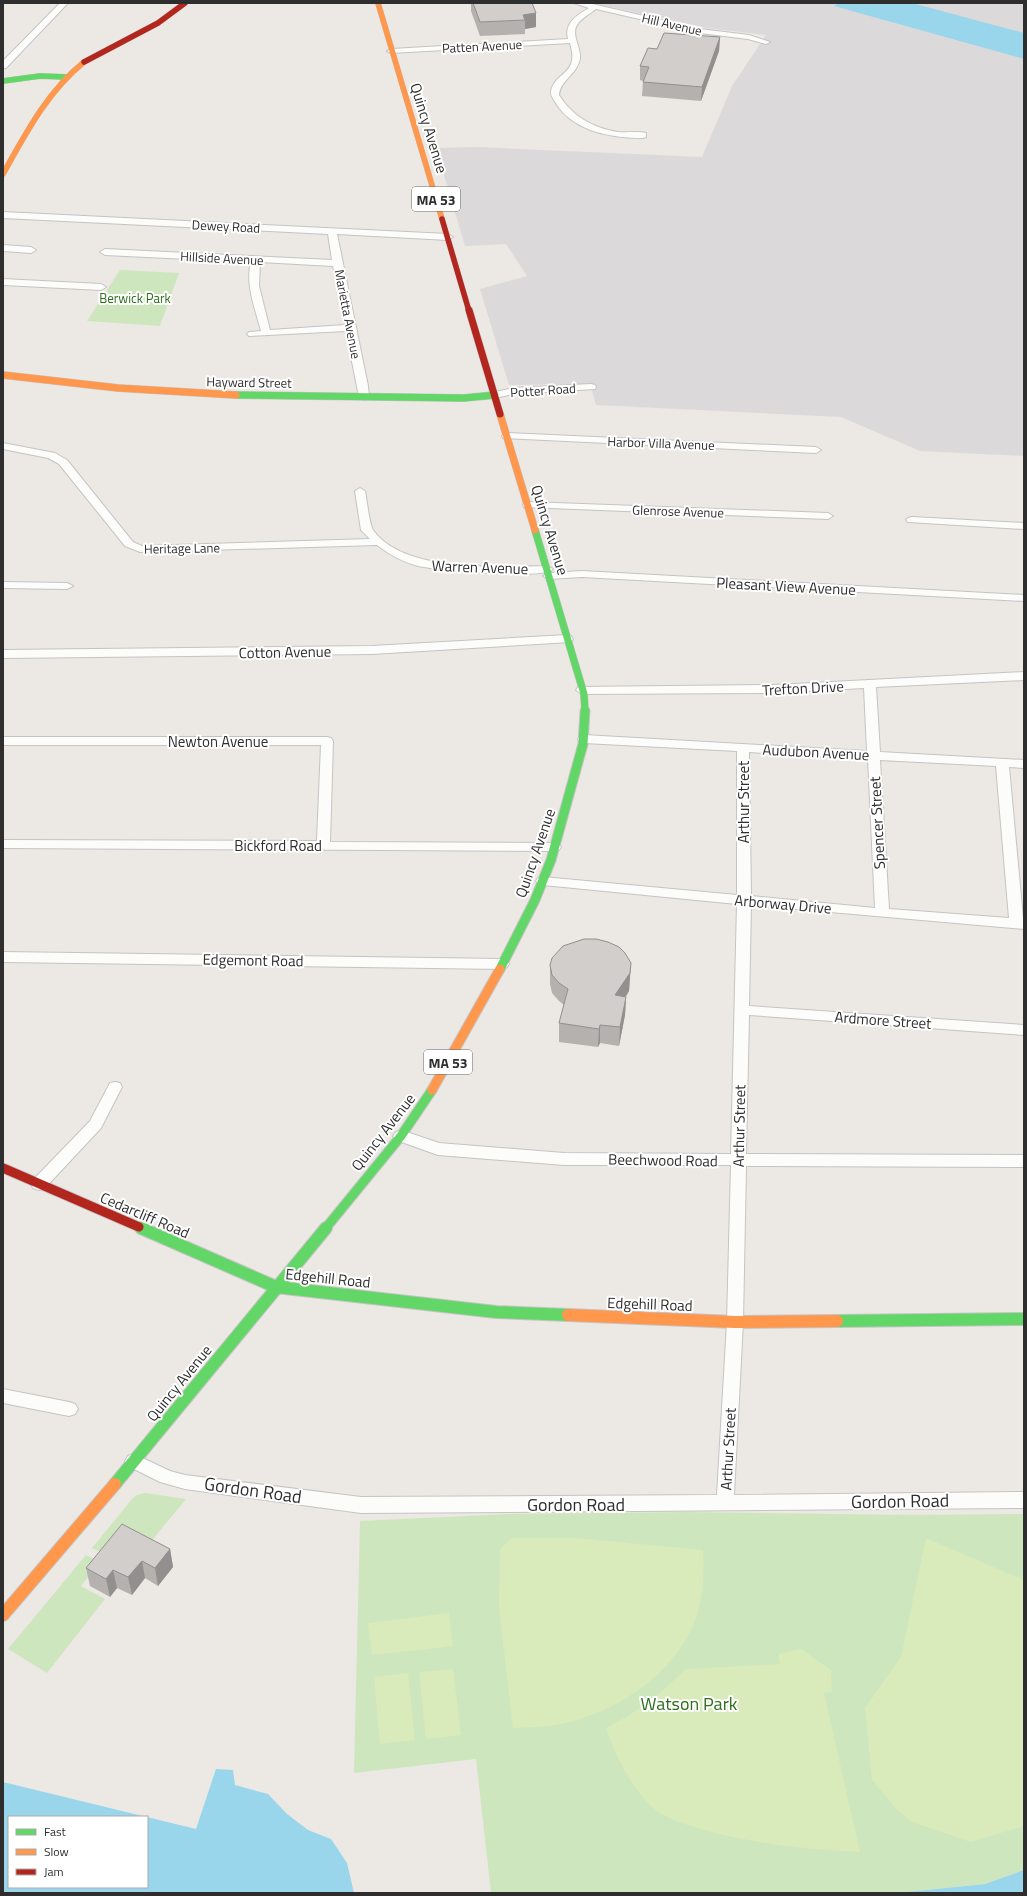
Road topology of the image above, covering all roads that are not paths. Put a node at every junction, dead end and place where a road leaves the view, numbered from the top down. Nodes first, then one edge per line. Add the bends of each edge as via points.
1 (64, 3) edge
2 (185, 3) edge
3 (378, 3) edge
4 (578, 3) edge
5 (595, 7) junction
6 (572, 41) junction
7 (766, 42) dead end
8 (391, 51) junction
9 (3, 66) edge
10 (64, 79) junction
11 (20, 80) junction
12 (3, 81) edge
13 (51, 94) junction
14 (643, 135) dead end
15 (3, 174) edge
16 (3, 215) edge
17 (333, 231) junction
18 (448, 237) junction
19 (3, 248) edge
20 (31, 250) dead end
21 (105, 252) dead end
22 (256, 260) junction
23 (338, 263) junction
24 (3, 282) edge
25 (101, 287) dead end
26 (350, 328) junction
27 (252, 334) dead end
28 (266, 334) junction
29 (3, 375) edge
30 (591, 387) dead end
31 (495, 395) junction
32 (364, 397) junction
33 (507, 436) junction
34 (3, 446) edge
35 (816, 450) dead end
36 (360, 491) dead end
37 (528, 505) junction
38 (828, 516) dead end
39 (912, 520) dead end
40 (1024, 526) edge
41 (380, 542) junction
42 (548, 572) junction
43 (3, 585) edge
44 (67, 586) dead end
45 (1024, 598) edge
46 (567, 639) junction
47 (3, 654) edge
48 (1024, 676) edge
49 (870, 684) junction
50 (582, 690) junction
51 (584, 739) junction
52 (3, 741) edge
53 (743, 748) junction
54 (874, 755) junction
55 (1002, 762) junction
56 (1024, 764) edge
57 (3, 844) edge
58 (323, 845) junction
59 (554, 847) junction
60 (543, 882) junction
61 (744, 901) junction
62 (882, 913) junction
63 (1020, 924) edge
64 (3, 957) edge
65 (502, 964) junction
66 (742, 1010) junction
67 (1024, 1030) edge
68 (115, 1087) dead end
69 (401, 1136) junction
70 (738, 1161) junction
71 (1024, 1161) edge
72 (3, 1168) edge
73 (39, 1184) junction
74 (276, 1286) junction
75 (1024, 1319) edge
76 (735, 1322) junction
77 (3, 1396) edge
78 (69, 1409) dead end
79 (134, 1461) junction
80 (1024, 1500) edge
81 (725, 1503) junction
82 (3, 1615) edge

1 - 9 street
2 - 10 main road via 165,18 90,60
3 - 8 main road, Quincy Avenue / MA 53
4 - 5 street, Hill Avenue
5 - 6 street via 574,22 571,29
5 - 7 street, Hill Avenue via 700,31 749,37
6 - 8 street, Patten Avenue
6 - 14 street via 576,62 572,71 555,89 559,102 569,113 593,129 618,135
8 - 18 main road, Quincy Avenue / MA 53
10 - 11 main road
10 - 12 main road via 40,76
10 - 13 main road
11 - 12 main road
11 - 13 main road via 46,86
13 - 15 main road
16 - 17 street, Dewey Road
17 - 18 street, Dewey Road
17 - 23 street, Marietta Avenue
18 - 31 main road, Quincy Avenue / MA 53
19 - 20 street
21 - 22 street, Hillside Avenue
22 - 23 street, Hillside Avenue
22 - 28 street via 253,268 254,278
23 - 26 street, Marietta Avenue
24 - 25 street
26 - 28 street
26 - 32 street, Marietta Avenue
27 - 28 street
29 - 32 main road, Hayward Street via 76,385 159,392
30 - 31 street, Potter Road via 513,391
31 - 32 main road, Hayward Street via 464,398
31 - 33 main road, Quincy Avenue / MA 53
33 - 35 street, Harbor Villa Avenue
33 - 37 main road, Quincy Avenue / MA 53
34 - 41 street, Heritage Lane via 46,454 63,462 129,544 140,549
36 - 41 street, Warren Avenue via 367,530
37 - 38 street, Glenrose Avenue
37 - 42 main road, Quincy Avenue / MA 53
39 - 40 street
41 - 42 street, Warren Avenue via 404,557 429,566
42 - 45 street, Pleasant View Avenue
42 - 46 main road, Quincy Avenue / MA 53
43 - 44 street
46 - 47 street, Cotton Avenue via 372,650
46 - 50 main road, Quincy Avenue / MA 53
48 - 49 street, Trefton Drive
49 - 50 street, Trefton Drive via 773,690
49 - 54 street, Spencer Street
50 - 51 main road, Quincy Avenue / MA 53 via 586,714
51 - 53 street, Audubon Avenue
51 - 59 main road, Quincy Avenue / MA 53
52 - 58 street, Newton Avenue via 327,740
53 - 54 street, Audubon Avenue
53 - 61 street, Arthur Street
54 - 55 street, Audubon Avenue
54 - 62 street, Spencer Street
55 - 56 street, Audubon Avenue
55 - 63 street
57 - 58 street, Bickford Road
58 - 59 street, Bickford Road
59 - 60 main road, Quincy Avenue / MA 53
60 - 61 street, Arborway Drive
60 - 65 main road, Quincy Avenue / MA 53
61 - 62 street, Arborway Drive
61 - 66 street, Arthur Street
62 - 63 street, Arborway Drive
64 - 65 street, Edgemont Road
65 - 69 main road, Quincy Avenue / MA 53 via 431,1093
66 - 67 street, Ardmore Street
66 - 70 street, Arthur Street
68 - 73 street via 96,1124
69 - 70 street, Beechwood Road via 438,1149 564,1159
69 - 74 main road, Quincy Avenue / MA 53
70 - 71 street, Beechwood Road
70 - 76 street, Arthur Street
72 - 73 main road, Cedarcliff Road
73 - 74 main road, Cedarcliff Road
74 - 76 main road, Edgehill Road via 496,1312
74 - 79 main road, Quincy Avenue / MA 53
75 - 76 main road, Edgehill Road
76 - 81 street, Arthur Street
77 - 78 street
79 - 81 street, Gordon Road via 166,1477 185,1482 361,1505
79 - 82 main road, Quincy Avenue / MA 53
80 - 81 street, Gordon Road

